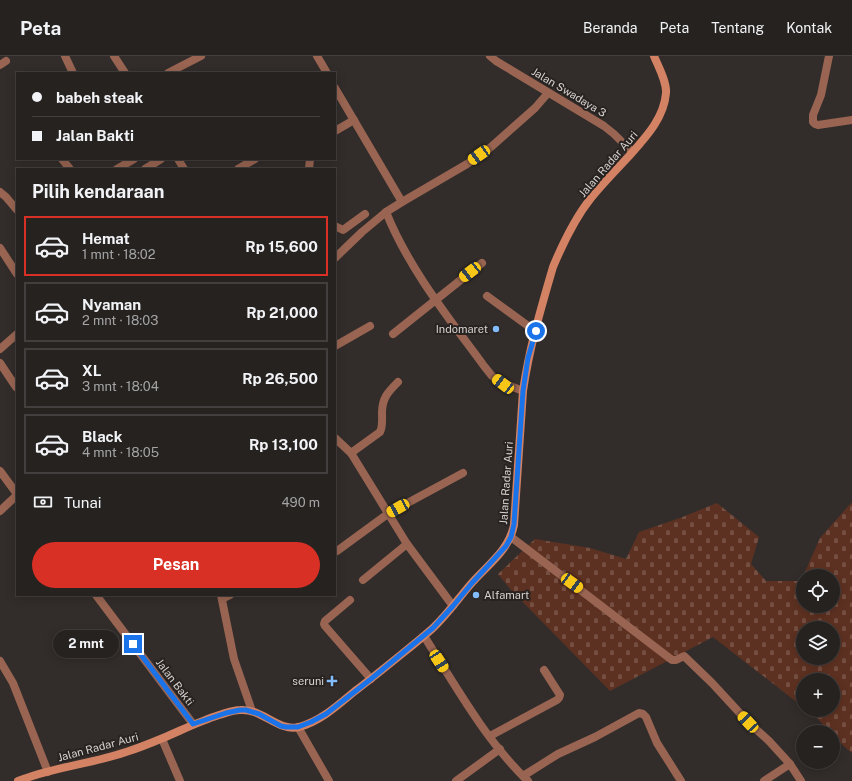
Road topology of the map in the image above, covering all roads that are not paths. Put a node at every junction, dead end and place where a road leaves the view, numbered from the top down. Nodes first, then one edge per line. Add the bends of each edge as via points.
1 (65, 56) edge
2 (114, 56) edge
3 (201, 56) edge
4 (317, 56) edge
5 (490, 56) edge
6 (654, 56) edge
7 (829, 56) edge
8 (73, 72) edge
9 (124, 72) edge
10 (170, 72) edge
11 (326, 72) edge
12 (336, 90) edge
13 (548, 93) junction
14 (354, 120) junction
15 (852, 120) edge
16 (336, 130) edge
17 (632, 152) junction
18 (63, 160) edge
19 (132, 160) edge
20 (159, 160) edge
21 (253, 160) edge
22 (69, 168) edge
23 (119, 168) edge
24 (147, 168) edge
25 (240, 168) edge
26 (0, 192) edge
27 (402, 202) junction
28 (16, 209) edge
29 (386, 212) junction
30 (366, 214) dead end
31 (336, 227) edge
32 (0, 248) edge
33 (336, 257) edge
34 (482, 263) dead end
35 (16, 272) edge
36 (487, 296) dead end
37 (435, 300) junction
38 (370, 326) dead end
39 (536, 331) junction
40 (393, 334) dead end
41 (16, 335) edge
42 (336, 345) edge
43 (0, 349) edge
44 (0, 364) edge
45 (398, 382) dead end
46 (16, 387) edge
47 (523, 391) junction
48 (336, 439) edge
49 (351, 453) junction
50 (463, 473) dead end
51 (2, 477) edge
52 (16, 494) edge
53 (16, 496) edge
54 (0, 511) edge
55 (389, 513) junction
56 (511, 537) junction
57 (407, 544) junction
58 (336, 552) edge
59 (363, 580) dead end
60 (97, 596) edge
61 (222, 597) edge
62 (350, 600) dead end
63 (453, 606) junction
64 (424, 636) junction
65 (0, 661) edge
66 (544, 670) dead end
67 (371, 679) junction
68 (252, 711) junction
69 (193, 724) junction
70 (298, 727) junction
71 (490, 736) junction
72 (162, 739) junction
73 (500, 749) junction
74 (790, 764) junction
75 (48, 772) junction
76 (525, 778) edge
77 (18, 781) edge
78 (180, 781) edge
79 (329, 781) edge
80 (456, 781) edge
81 (681, 781) edge
82 (764, 781) edge
83 (801, 781) edge

1 - 8 street
2 - 9 street
3 - 10 street
4 - 11 street
5 - 13 street, Jalan Swadaya 3
6 - 17 main road, Jalan Radar Auri via 666,85 664,104 652,128
7 - 15 street via 813,122 818,125
12 - 14 street
13 - 17 street, Jalan Swadaya 3 via 604,126
13 - 27 street via 535,108 467,164
14 - 16 street
14 - 27 street
17 - 39 main road, Jalan Radar Auri via 590,199 564,242 553,267
18 - 22 street
19 - 23 street
20 - 24 street
21 - 25 street
26 - 28 street
27 - 29 street
29 - 33 street
29 - 37 street via 418,274
30 - 31 street via 342,230
32 - 35 street
34 - 37 street
36 - 39 street
37 - 40 street
37 - 47 street via 492,376 503,384
38 - 42 street
39 - 47 main road, Jalan Radar Auri via 528,358
41 - 43 street
44 - 46 street
45 - 49 street via 386,394 382,406 382,429
47 - 56 main road, Jalan Radar Auri
48 - 49 street
49 - 55 street
50 - 55 street
51 - 52 street
53 - 54 street
55 - 57 street
55 - 58 street
56 - 63 main road, Jalan Radar Auri via 502,552
56 - 74 street via 672,660 684,656
57 - 59 street
57 - 63 street
60 - 69 street, Jalan Bakti
61 - 68 street via 234,659
62 - 67 street via 324,624
63 - 64 main road, Jalan Radar Auri
64 - 67 main road, Jalan Radar Auri
64 - 71 street via 472,713
65 - 75 street via 13,683
66 - 71 street via 560,694 559,698
67 - 70 main road, Jalan Radar Auri via 326,714
68 - 69 main road, Jalan Radar Auri via 235,711
68 - 70 main road, Jalan Radar Auri via 281,726
69 - 72 main road, Jalan Radar Auri
70 - 79 street
71 - 73 street
72 - 75 main road, Jalan Radar Auri via 125,753
72 - 78 street
73 - 76 street
73 - 80 street
74 - 82 street
74 - 83 street
75 - 77 main road, Jalan Radar Auri
76 - 81 street via 558,754 639,713 646,717 657,743

